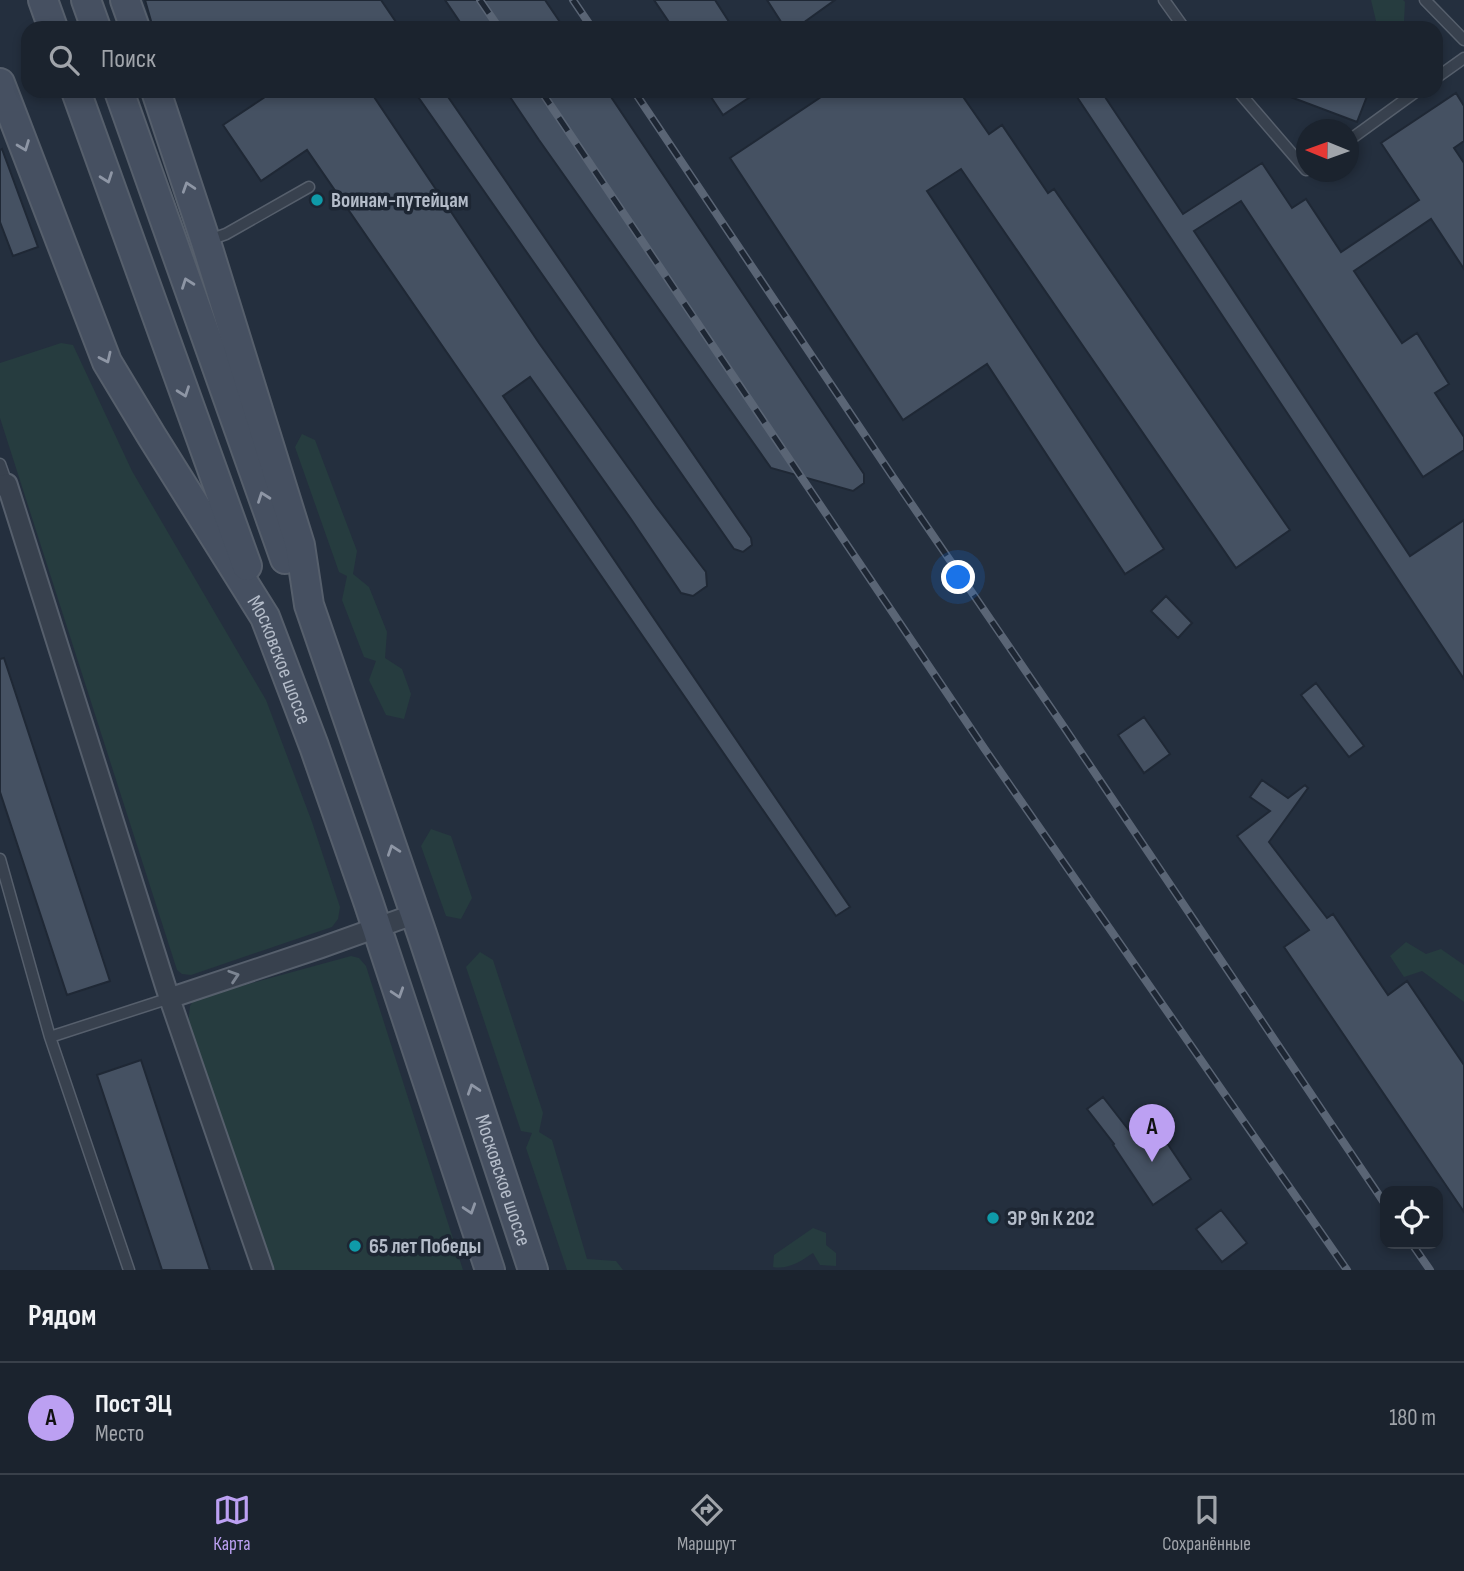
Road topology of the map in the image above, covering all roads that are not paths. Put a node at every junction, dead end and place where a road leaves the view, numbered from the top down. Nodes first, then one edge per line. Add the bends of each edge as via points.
1 (43, 0) edge
2 (86, 0) edge
3 (125, 0) edge
4 (1164, 0) edge
5 (1425, 0) edge
6 (50, 21) edge
7 (94, 21) edge
8 (132, 21) edge
9 (1179, 21) edge
10 (1464, 40) edge
11 (1464, 58) edge
12 (1443, 73) edge
13 (0, 83) edge
14 (79, 98) edge
15 (121, 98) edge
16 (158, 98) edge
17 (1244, 98) edge
18 (1408, 98) edge
19 (1359, 134) edge
20 (1296, 157) edge
21 (309, 187) dead end
22 (206, 242) junction
23 (0, 464) edge
24 (4, 485) edge
25 (309, 605) junction
26 (265, 617) junction
27 (0, 859) edge
28 (415, 914) junction
29 (376, 928) junction
30 (170, 998) junction
31 (50, 1037) junction
32 (129, 1270) edge
33 (263, 1270) edge
34 (490, 1270) edge
35 (533, 1270) edge

1 - 6 main road
2 - 7 main road
3 - 8 main road
4 - 9 lane
5 - 10 lane
11 - 12 lane
13 -> 26 main road, Московское шоссе via 107,362
14 -> 26 main road
25 -> 15 main road via 284,555
22 -> 16 main road, Московское шоссе
17 - 20 lane
18 - 19 lane
21 - 22 lane
22 - 25 main road, Московское шоссе via 300,545
23 - 24 lane
24 - 30 street
28 -> 25 main road, Московское шоссе
26 - 29 main road, Московское шоссе
27 - 31 lane
28 - 29 street
35 -> 28 main road, Московское шоссе
30 -> 29 street
29 -> 34 main road, Московское шоссе
30 - 31 lane
30 - 33 street
31 - 32 lane

